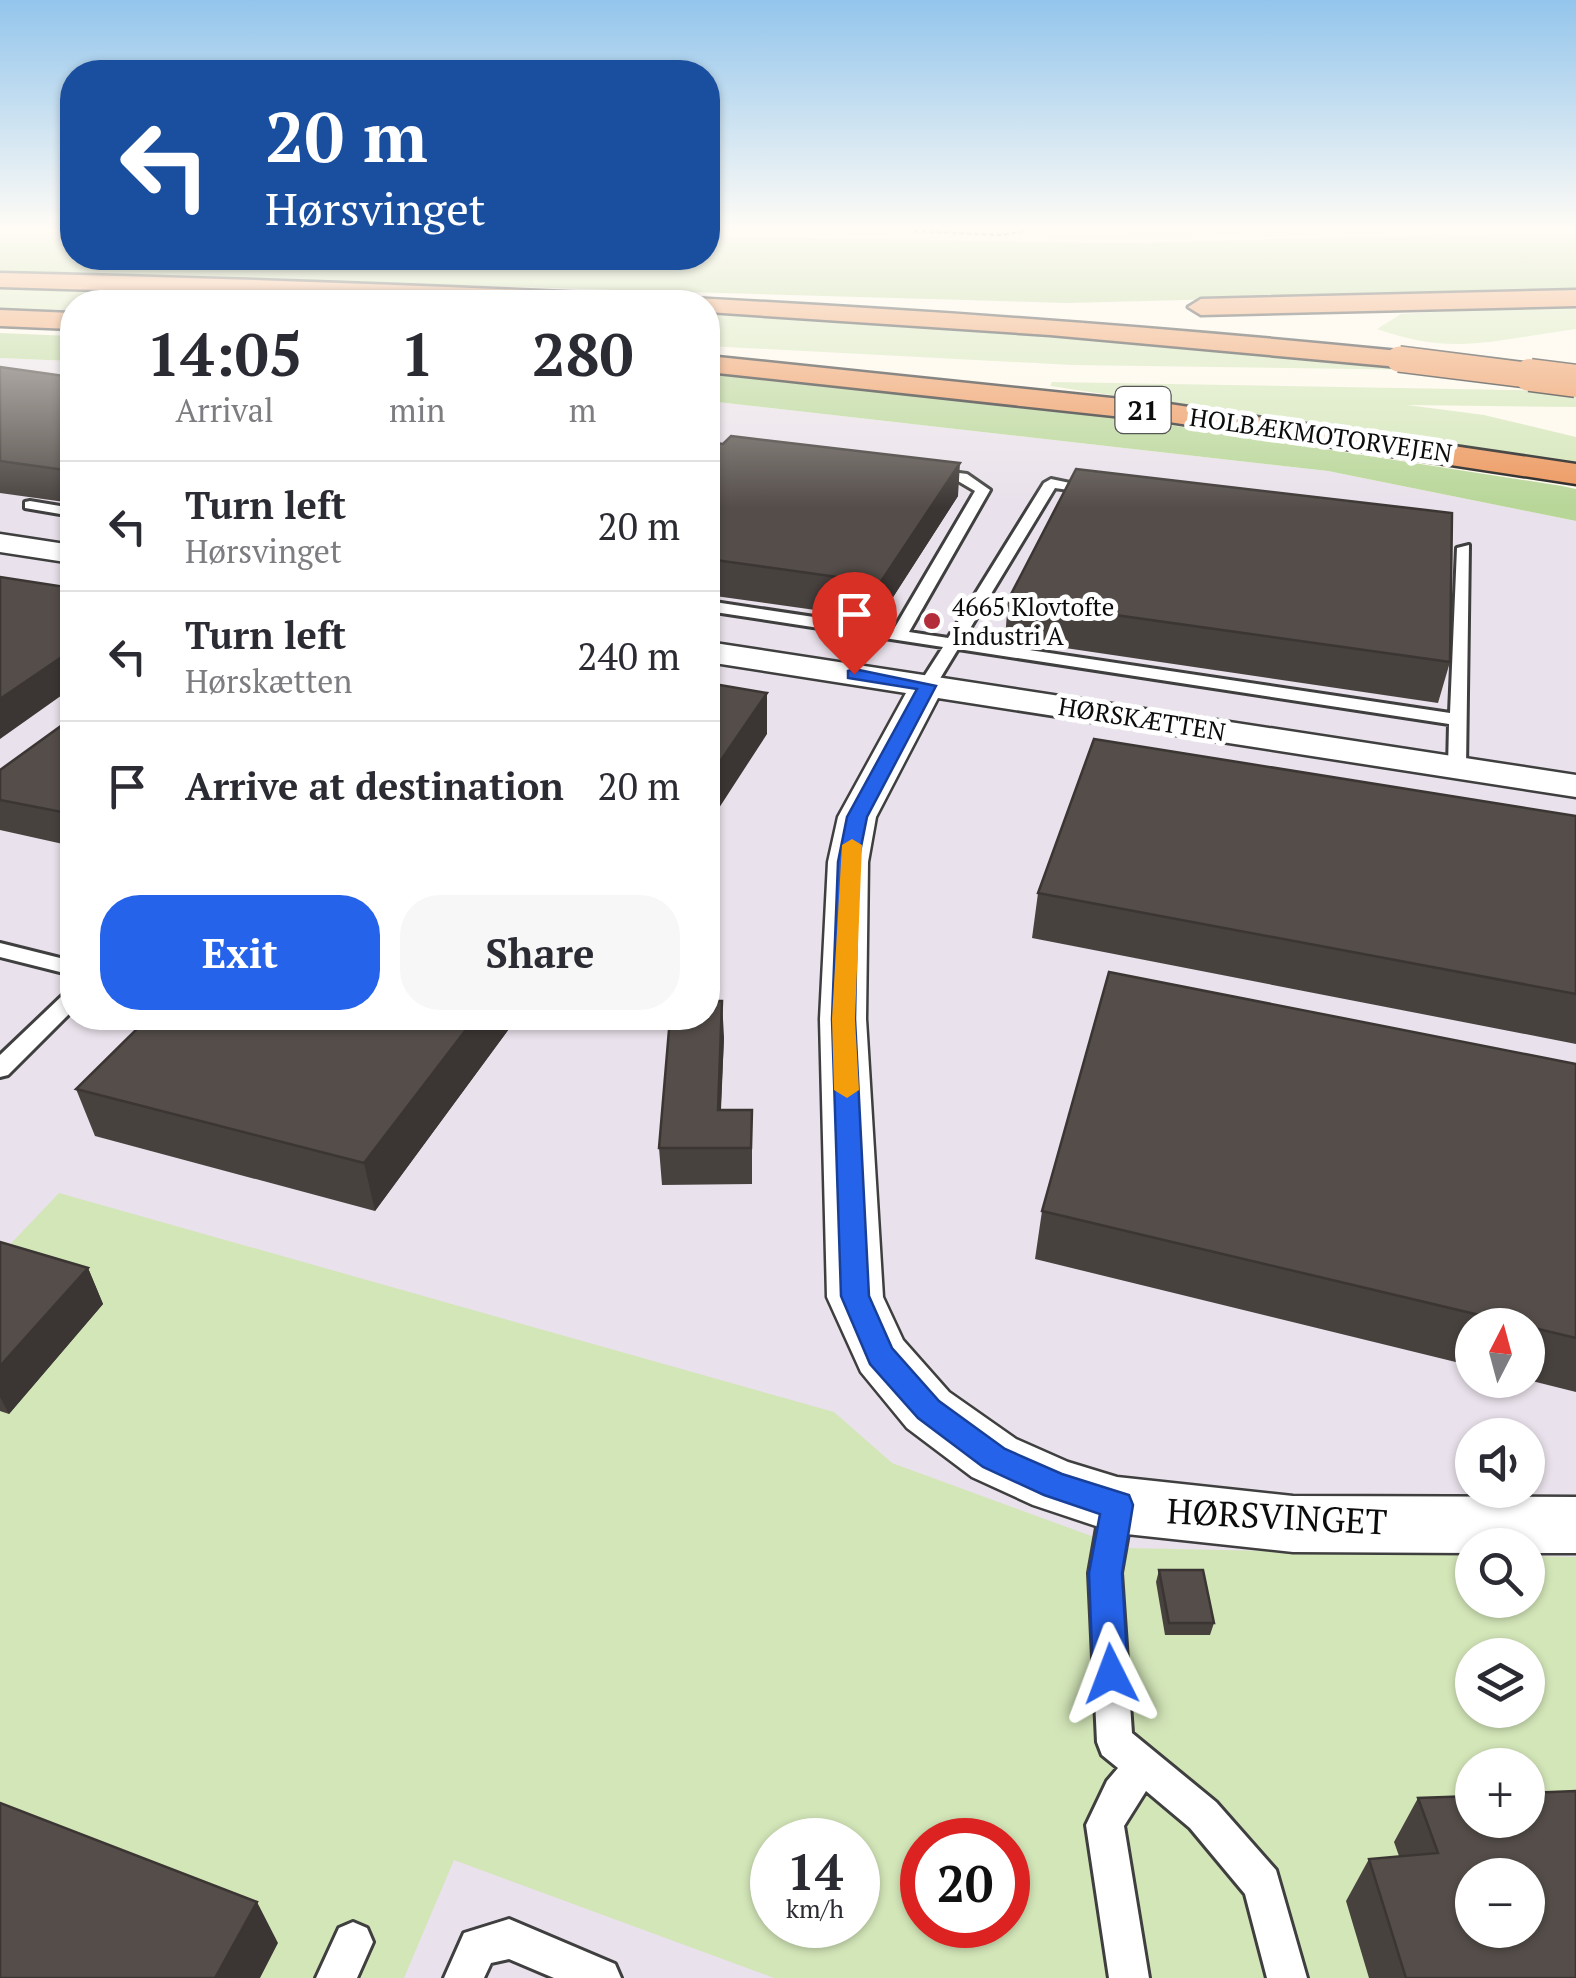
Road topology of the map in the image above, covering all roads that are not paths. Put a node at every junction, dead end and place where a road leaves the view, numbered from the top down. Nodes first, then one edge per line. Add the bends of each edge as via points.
1 (1041, 323) edge
2 (720, 353) edge
3 (720, 365) edge
4 (1016, 368) dead end
5 (1576, 373) edge
6 (1273, 374) dead end
7 (1576, 381) edge
8 (904, 470) edge
9 (1576, 474) edge
10 (1106, 492) edge
11 (30, 505) dead end
12 (60, 510) edge
13 (0, 543) edge
14 (1464, 548) dead end
15 (60, 552) edge
16 (720, 608) edge
17 (899, 635) junction
18 (720, 653) edge
19 (941, 665) junction
20 (1458, 720) junction
21 (1457, 768) junction
22 (1576, 786) edge
23 (0, 950) edge
24 (60, 965) edge
25 (60, 1012) edge
26 (0, 1069) edge
27 (1118, 1505) junction
28 (1576, 1526) edge
29 (1144, 1766) junction
30 (353, 1942) dead end
31 (598, 1977) edge
32 (336, 1978) edge
33 (464, 1978) edge
34 (1129, 1978) edge
35 (1287, 1978) edge

1 - 7 highway, bridge
2 - 4 highway
3 - 9 highway, HOLBÆKMOTORVEJEN / 21 via 1139,410
5 - 6 highway
8 - 17 lane via 962,477 983,490
10 - 19 lane via 1050,483
11 - 12 lane
13 - 15 street
14 - 20 lane
16 - 17 lane
17 - 19 lane
18 - 19 street, HØRSKÆTTEN
19 - 20 lane
19 - 21 street, HØRSKÆTTEN
19 - 27 street, HØRSVINGET via 857,817 848,862 844,1019 855,1296 881,1355 928,1410 994,1458
20 - 21 lane
21 - 22 street, HØRSKÆTTEN
23 - 24 lane
25 - 26 lane
27 - 28 street, HØRSVINGET via 1293,1524
27 - 29 lane via 1105,1573 1114,1742
29 - 34 lane via 1105,1825
29 - 35 lane via 1203,1815 1262,1884
30 - 32 lane
31 - 33 lane via 509,1938 478,1947

